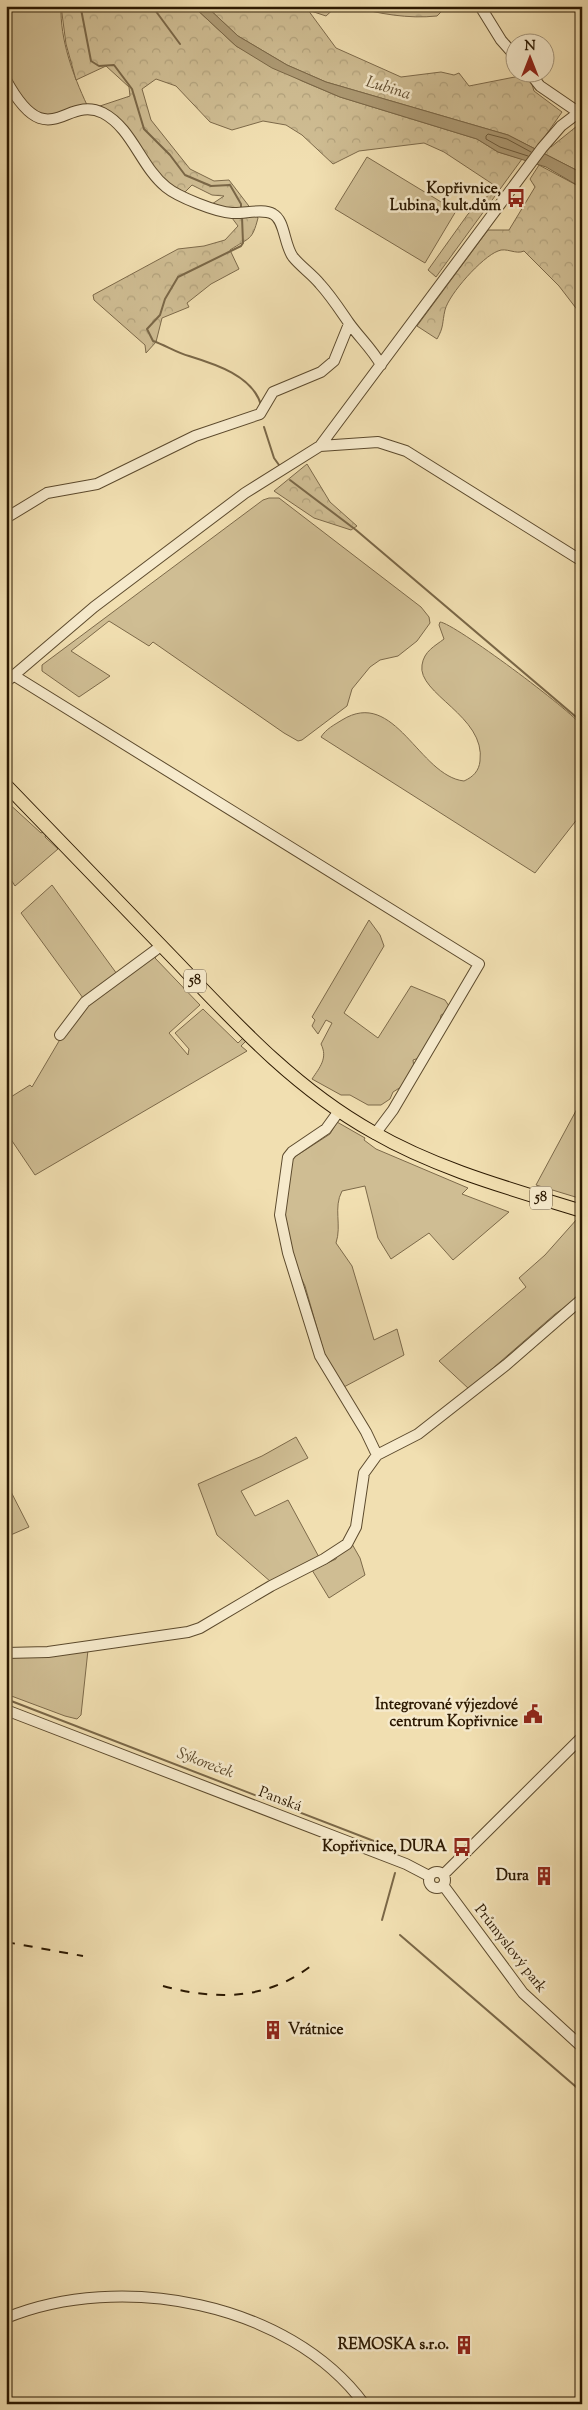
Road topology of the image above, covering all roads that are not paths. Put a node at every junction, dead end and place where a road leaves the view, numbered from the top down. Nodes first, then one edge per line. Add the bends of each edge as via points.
1 (480, 6) edge
2 (506, 46) edge
3 (6, 80) edge
4 (537, 82) edge
5 (18, 101) junction
6 (6, 103) edge
7 (580, 111) edge
8 (350, 324) junction
9 (381, 365) junction
10 (320, 446) junction
11 (6, 518) edge
12 (582, 561) edge
13 (10, 678) edge
14 (6, 784) edge
15 (161, 946) junction
16 (60, 1035) dead end
17 (339, 1111) junction
18 (375, 1134) junction
19 (582, 1211) edge
20 (582, 1299) edge
21 (376, 1455) junction
22 (6, 1653) edge
23 (6, 1710) edge
24 (582, 1737) edge
25 (443, 1880) junction
26 (582, 2047) edge
27 (6, 2318) edge
28 (364, 2404) edge

1 - 2 street
3 - 5 street
4 - 7 street
5 - 6 street
5 - 8 street via 47,120 87,110 105,114 120,127 166,188 221,212 268,212 276,215 282,224 289,251 322,286
7 - 9 street via 561,126 542,148
8 - 9 street
8 - 11 street via 334,361 321,372 273,392 260,414 196,436 89,486 47,493
9 - 10 street
10 - 12 street via 378,442 406,451
10 - 13 street via 237,498 94,608
13 - 18 street via 478,964 393,1110
14 - 15 main road, 58
15 - 16 street via 85,1002
15 - 17 main road, 58 via 270,1058
17 - 18 main road, 58
17 - 21 street via 326,1129 288,1157 280,1215 288,1253 320,1356 366,1432
18 - 19 main road, 58 via 435,1162
20 - 21 street via 418,1434
21 - 22 street via 364,1473 356,1527 347,1544 208,1624 170,1635 38,1653
23 - 25 street, Panská via 401,1862 429,1876 436,1871
24 - 25 street
25 - 26 street, Průmyslový park via 523,1994
27 - 28 street via 65,2302 116,2297 170,2300 221,2310 269,2329 308,2351 337,2373

